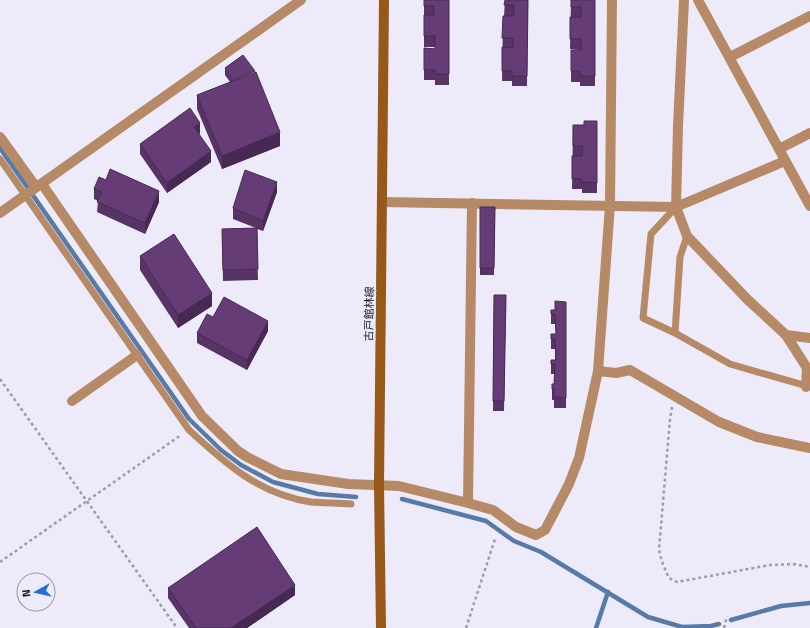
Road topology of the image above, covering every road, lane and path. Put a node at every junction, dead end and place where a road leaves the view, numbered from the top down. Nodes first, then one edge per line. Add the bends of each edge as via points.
1 (301, 0) edge
2 (384, 0) edge
3 (612, 0) edge
4 (684, 0) edge
5 (698, 0) edge
6 (810, 16) edge
7 (730, 57) junction
8 (810, 133) edge
9 (0, 137) edge
10 (778, 149) junction
11 (0, 159) edge
12 (785, 161) junction
13 (39, 186) junction
14 (25, 195) junction
15 (382, 202) junction
16 (472, 203) junction
17 (610, 205) junction
18 (810, 206) edge
19 (676, 207) junction
20 (0, 213) edge
21 (687, 236) junction
22 (675, 333) junction
23 (786, 335) junction
24 (810, 338) edge
25 (137, 355) junction
26 (598, 372) junction
27 (0, 378) edge
28 (808, 387) edge
29 (675, 395) junction
30 (72, 401) dead end
31 (189, 430) junction
32 (810, 448) edge
33 (378, 484) junction
34 (88, 502) junction
35 (468, 503) junction
36 (351, 504) dead end
37 (495, 539) dead end
38 (0, 562) edge
39 (810, 567) edge
40 (727, 616) dead end
41 (177, 628) edge
42 (381, 628) edge
43 (466, 628) edge
44 (724, 628) edge

1 - 13 street
2 - 15 main road, 古戸館林線
3 - 17 street
4 - 19 street
5 - 7 street
6 - 7 street
7 - 10 street
8 - 10 street
9 - 13 street
10 - 12 street
11 - 14 lane
12 - 18 street
12 - 19 street
13 - 14 street
13 - 33 street via 202,416 238,451 281,474 348,484
14 - 20 street
14 - 25 lane
15 - 16 street
15 - 33 main road, 古戸館林線
16 - 17 street
16 - 35 street
17 - 19 street
17 - 26 street
19 - 21 street
19 - 22 lane via 651,234 643,318
21 - 22 lane via 680,257
21 - 23 street via 747,299
22 - 28 lane via 730,364
23 - 24 street
23 - 28 street via 807,368
25 - 30 street
25 - 31 lane
26 - 29 street via 616,374 630,370
26 - 35 street via 579,458 569,484 545,530 536,535 516,527 493,510
27 - 34 path
29 - 32 street via 719,422 758,437
29 - 39 path via 670,419 659,550 669,578 677,582 770,565 793,564
31 - 34 path
31 - 36 lane via 228,466 271,491 311,502
33 - 35 street via 399,486
33 - 42 main road, 古戸館林線
34 - 38 path
34 - 41 path
37 - 43 path
40 - 44 path

